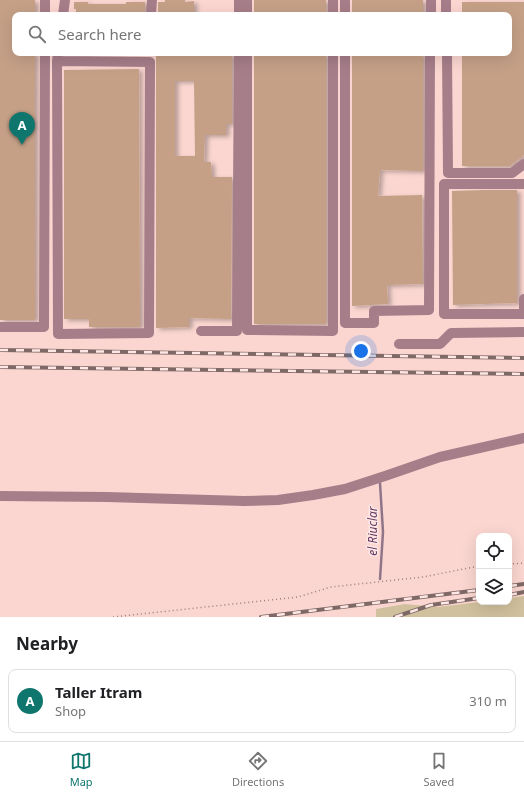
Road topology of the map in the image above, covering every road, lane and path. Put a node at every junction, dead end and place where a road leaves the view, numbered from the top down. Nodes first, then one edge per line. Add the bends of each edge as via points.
1 (45, 0) edge
2 (66, 0) edge
3 (152, 0) edge
4 (239, 0) edge
5 (247, 0) edge
6 (333, 0) edge
7 (345, 0) edge
8 (431, 0) edge
9 (446, 0) edge
10 (45, 12) edge
11 (64, 12) edge
12 (151, 12) edge
13 (239, 12) edge
14 (247, 12) edge
15 (333, 12) edge
16 (345, 12) edge
17 (430, 12) edge
18 (446, 12) edge
19 (44, 56) edge
20 (239, 56) edge
21 (247, 56) edge
22 (333, 56) edge
23 (345, 56) edge
24 (430, 56) edge
25 (447, 56) edge
26 (57, 57) edge
27 (150, 58) edge
28 (524, 164) edge
29 (524, 184) edge
30 (524, 299) edge
31 (524, 314) edge
32 (0, 327) edge
33 (202, 331) dead end
34 (524, 332) edge
35 (399, 344) dead end
36 (524, 438) edge
37 (0, 496) edge
38 (524, 563) edge
39 (512, 564) edge
40 (476, 567) edge
41 (113, 617) edge

1 - 10 lane
2 - 11 lane
3 - 12 lane
4 - 13 lane
5 - 14 lane
6 - 15 lane
7 - 16 lane
8 - 17 lane
9 - 18 lane
19 - 32 lane via 44,327
20 - 33 lane via 237,331
21 - 22 lane via 247,330 333,331
23 - 24 lane via 345,323 374,324 374,310 429,310
25 - 28 lane via 448,173 512,173
26 - 27 lane
26 - 27 lane via 58,334 149,333
29 - 31 lane via 444,184 444,314
30 - 31 lane
34 - 35 lane via 451,333 440,344
36 - 37 lane via 440,458 345,489 278,500
38 - 39 path
40 - 41 path via 423,577 331,587 298,597

